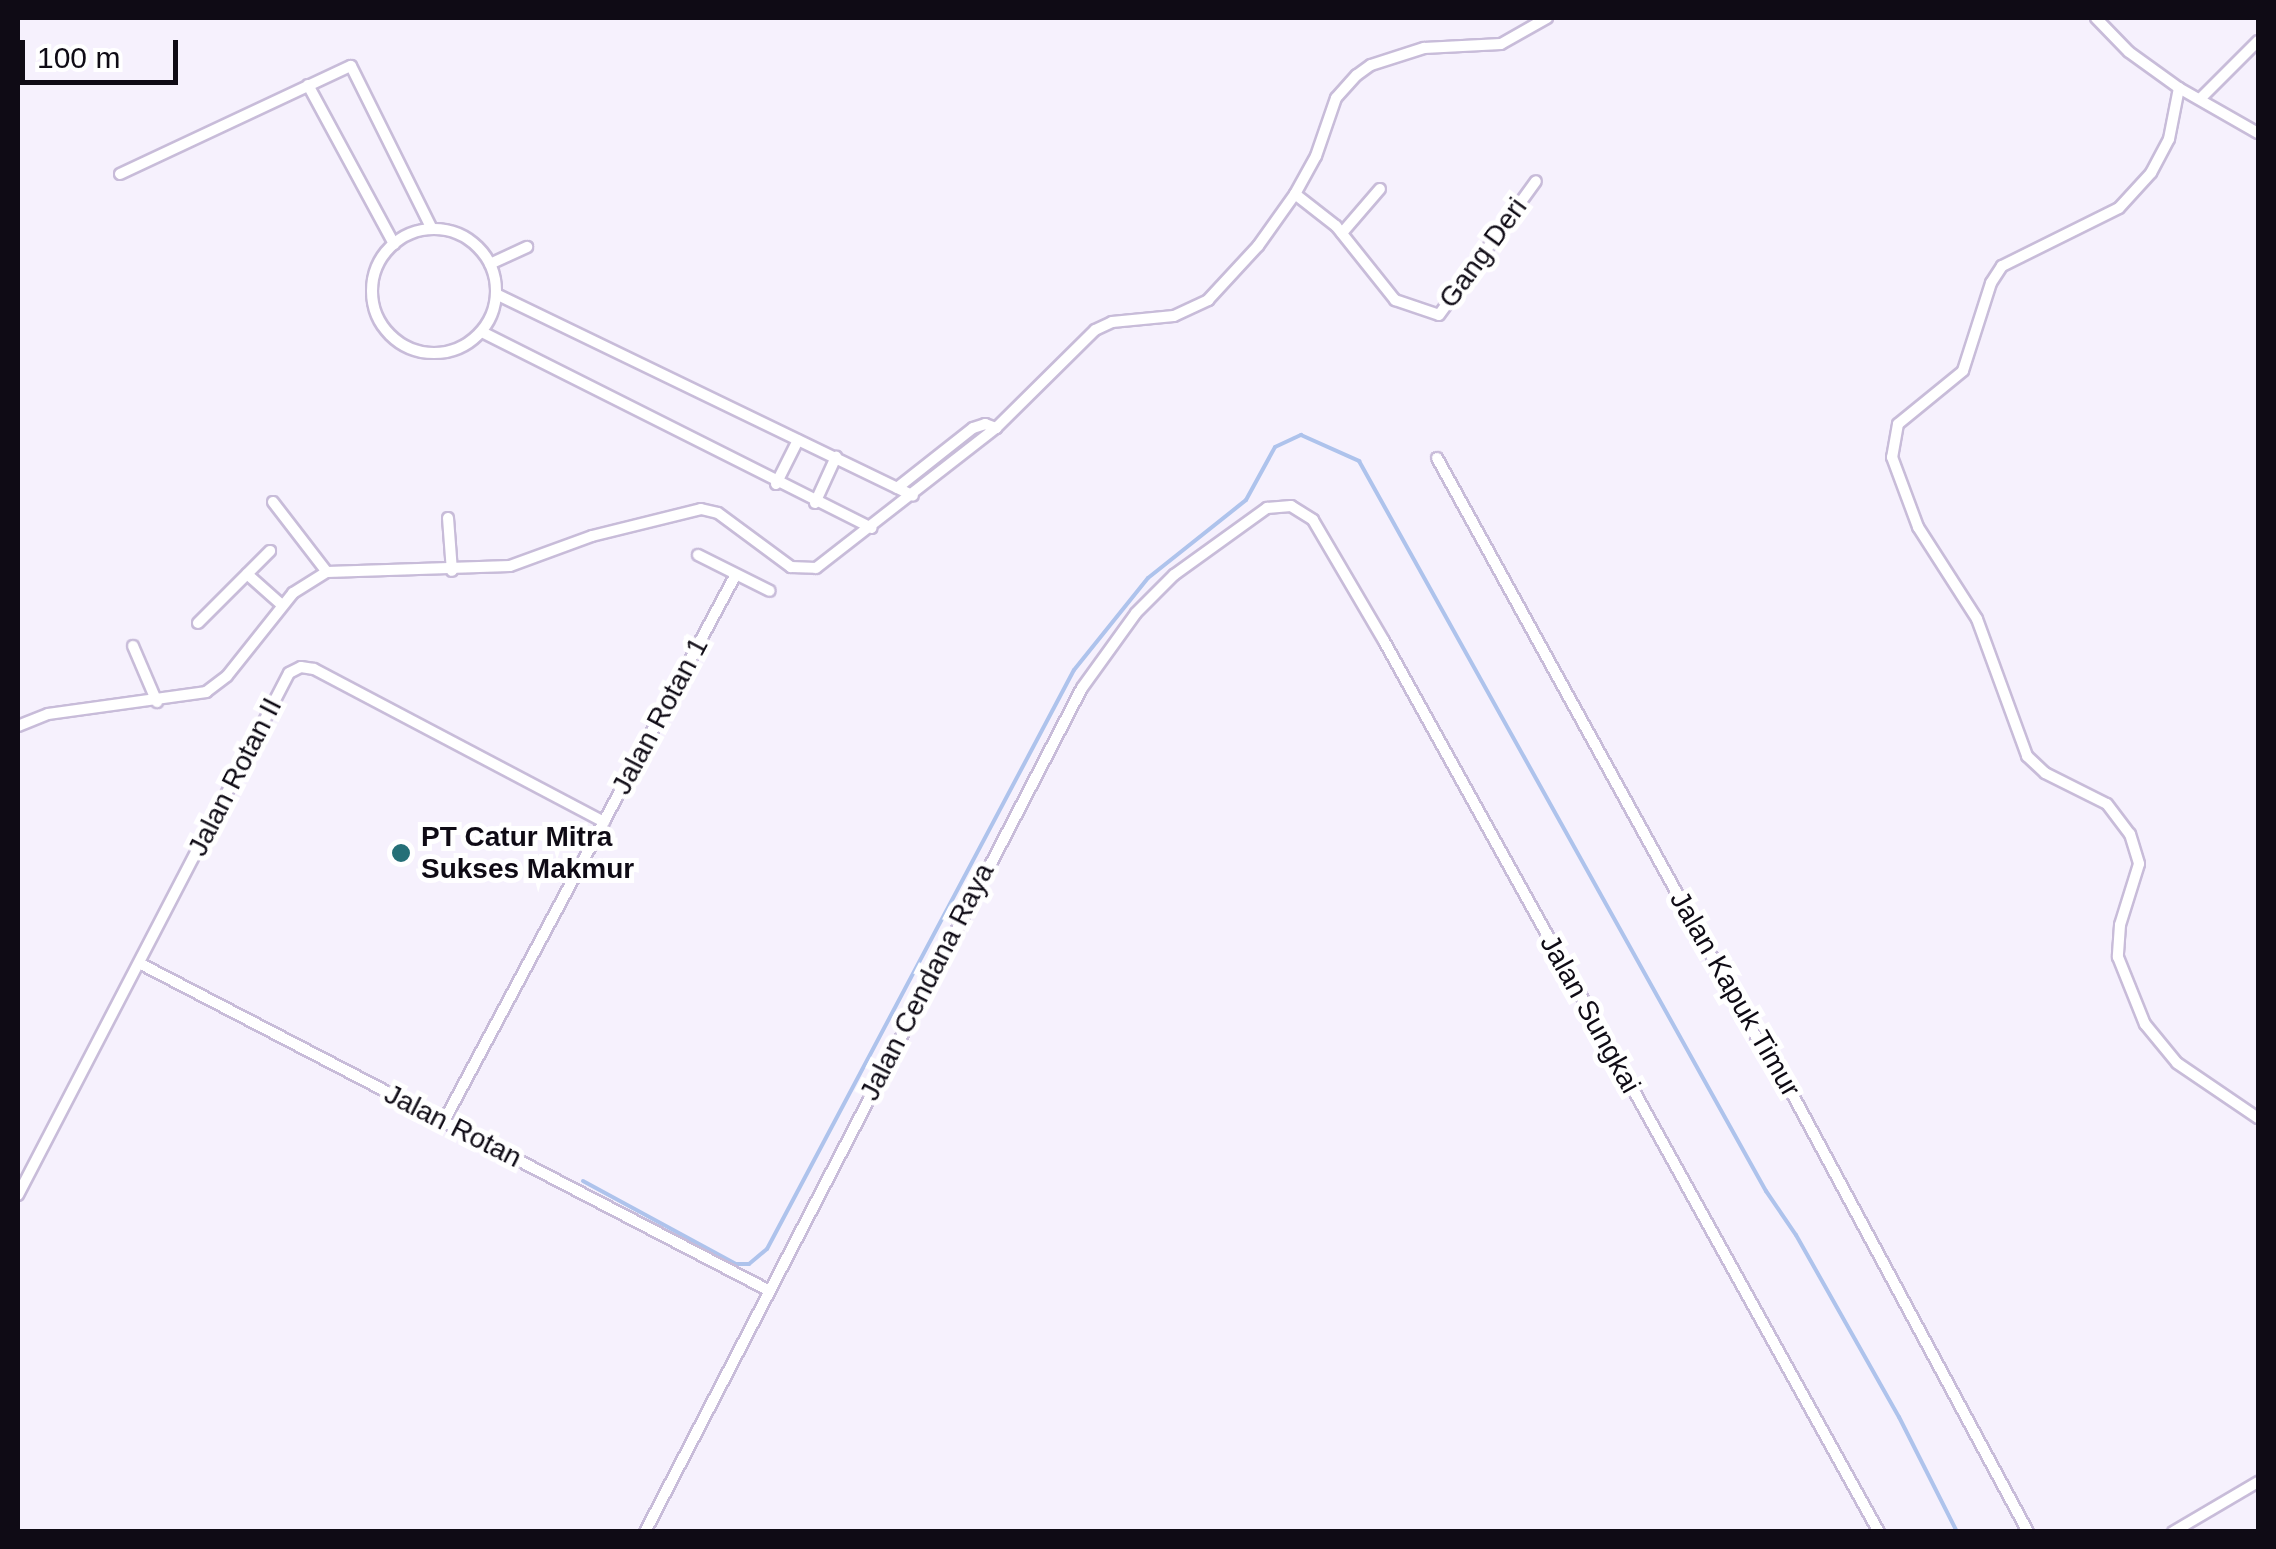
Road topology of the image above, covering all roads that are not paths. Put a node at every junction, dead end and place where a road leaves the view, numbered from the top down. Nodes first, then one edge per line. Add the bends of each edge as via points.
1 (1526, 18) edge
2 (1547, 18) edge
3 (2096, 18) edge
4 (1528, 32) junction
5 (2258, 41) edge
6 (308, 84) junction
7 (2179, 88) junction
8 (2200, 99) junction
9 (2258, 133) edge
10 (120, 174) dead end
11 (1536, 181) dead end
12 (1380, 189) dead end
13 (1295, 194) junction
14 (432, 228) junction
15 (1342, 233) junction
16 (394, 244) junction
17 (527, 248) dead end
18 (490, 264) junction
19 (496, 294) junction
20 (482, 332) junction
21 (996, 428) junction
22 (798, 440) junction
23 (836, 457) junction
24 (1437, 458) dead end
25 (776, 484) junction
26 (897, 488) junction
27 (912, 496) junction
28 (273, 502) dead end
29 (815, 503) junction
30 (1291, 506) joint
31 (448, 518) dead end
32 (872, 528) junction
33 (270, 552) dead end
34 (698, 555) dead end
35 (327, 572) junction
36 (452, 572) junction
37 (247, 574) junction
38 (736, 576) junction
39 (770, 592) dead end
40 (282, 605) junction
41 (198, 623) dead end
42 (133, 646) dead end
43 (156, 702) junction
44 (18, 726) edge
45 (604, 822) junction
46 (139, 963) junction
47 (2258, 1118) edge
48 (444, 1121) junction
49 (18, 1195) edge
50 (768, 1290) junction
51 (2258, 1482) edge
52 (645, 1532) edge
53 (1879, 1532) edge
54 (2028, 1532) edge
55 (2173, 1532) edge

1 - 4 street
2 - 4 street
3 - 7 street
4 - 13 street via 1501,44 1424,48 1371,65 1336,98
5 - 8 street
6 - 10 street
6 - 14 street via 354,67
6 - 16 street
7 - 8 street
7 - 47 street via 2169,140 2136,192 2093,225 2002,266 1963,370 1898,424 1891,447 1918,527 1977,620 2027,756 2108,804 2130,834 2139,864 2120,924 2118,957 2144,1024 2177,1063
8 - 9 street
11 - 15 street, Gang Deri via 1439,315 1394,300
12 - 15 street
13 - 15 street, Gang Deri
13 - 21 street via 1258,246 1196,308 1095,330
14 - 16 street
14 - 18 street via 462,235
16 - 20 street via 376,268 372,289 378,319 390,336 406,348 436,354 456,350
17 - 18 street
18 - 19 street
19 - 20 street
19 - 22 street
20 - 25 street
21 - 26 street via 973,428
21 - 27 street
22 - 23 street
22 - 25 street
23 - 26 street
23 - 29 street
24 - 54 street, Jalan Kapuk Timur
25 - 29 street
26 - 27 street
27 - 32 street
28 - 35 street
29 - 32 street
30 - 50 street, Jalan Cendana Raya via 1267,508 1174,575 1091,674
30 - 53 street, Jalan Sungkai via 1313,520 1384,641
31 - 36 street
32 - 36 street via 804,571 718,513 701,509 592,536 524,563
33 - 37 street
34 - 38 street
35 - 36 street
35 - 40 street
37 - 40 street
37 - 41 street
38 - 39 street
38 - 45 street, Jalan Rotan 1
40 - 43 street via 217,686
42 - 43 street
43 - 44 street via 48,714
45 - 46 street, Jalan Rotan II via 302,667 288,673
45 - 48 street, Jalan Rotan 1
46 - 48 street, Jalan Rotan
46 - 49 street, Jalan Rotan II
48 - 50 street, Jalan Rotan
50 - 52 street, Jalan Cendana Raya
51 - 55 street

